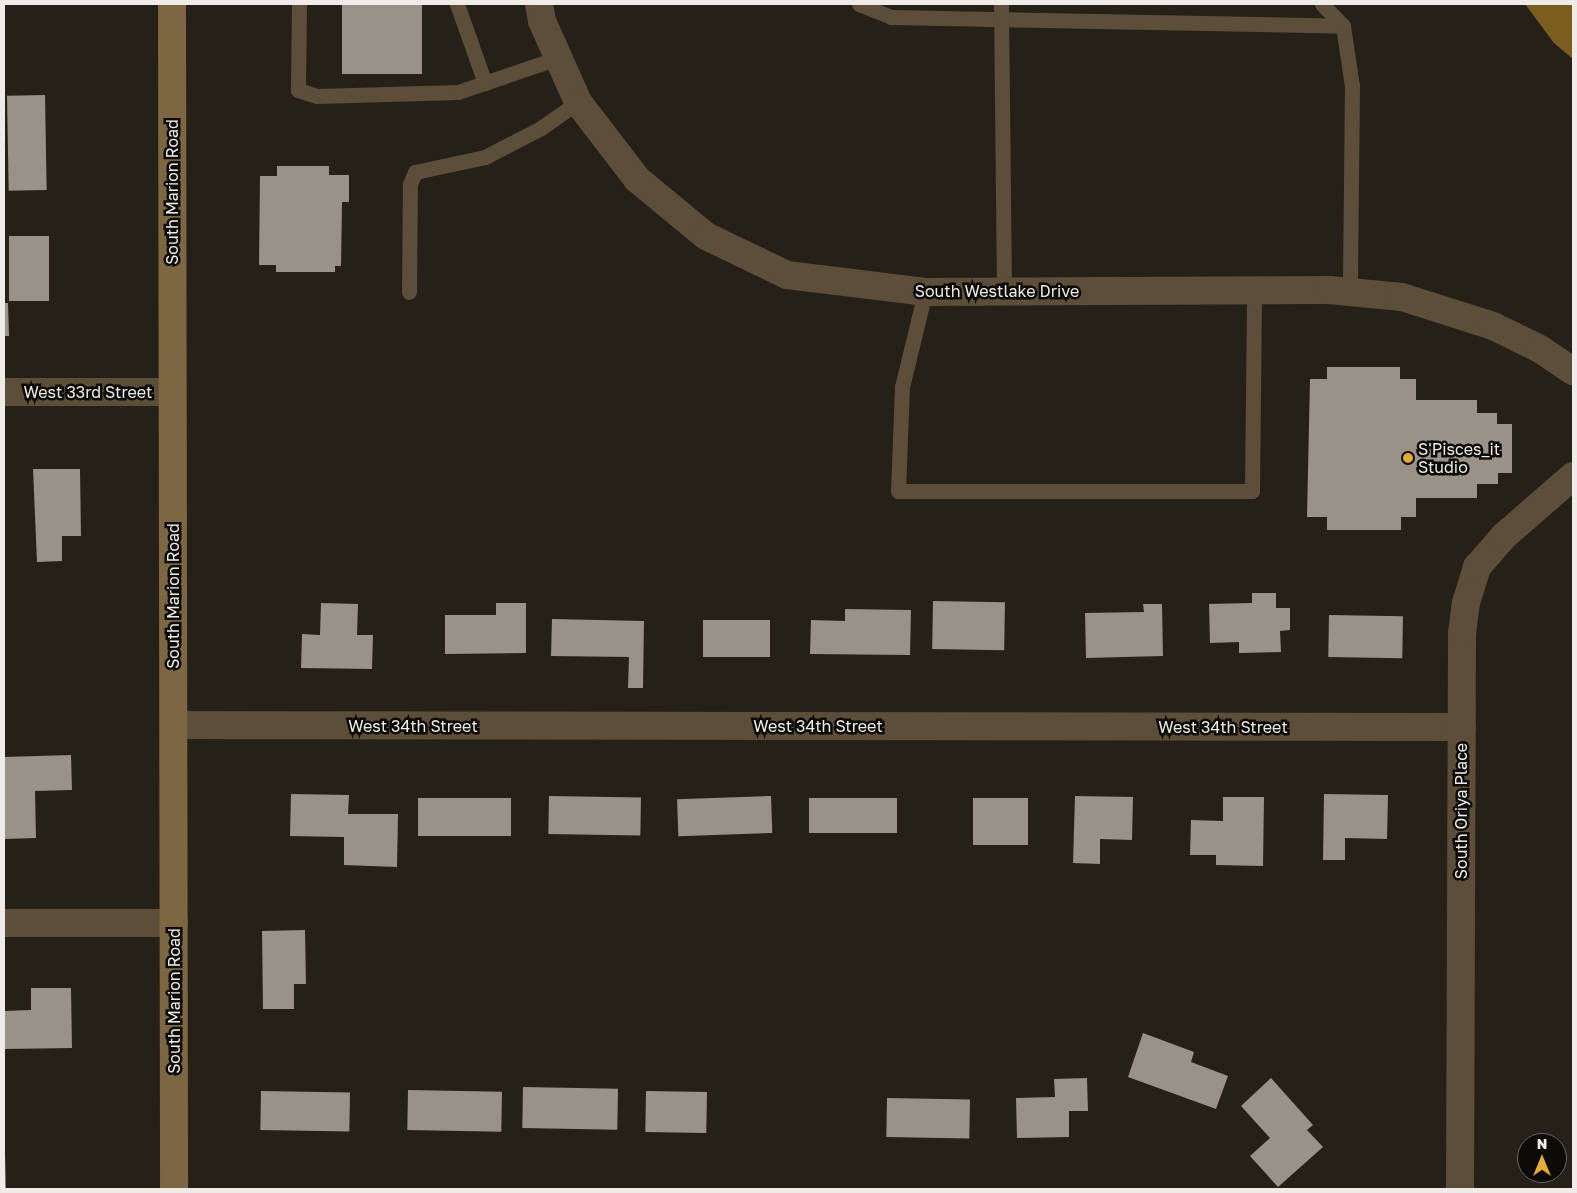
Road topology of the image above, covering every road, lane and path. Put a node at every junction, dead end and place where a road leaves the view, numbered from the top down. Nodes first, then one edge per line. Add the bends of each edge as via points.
1 (172, 4) edge
2 (299, 4) edge
3 (457, 4) edge
4 (539, 4) edge
5 (859, 4) edge
6 (1001, 4) edge
7 (1322, 4) edge
8 (1002, 20) junction
9 (1342, 26) junction
10 (558, 58) junction
11 (485, 83) junction
12 (578, 102) junction
13 (1254, 290) junction
14 (1004, 291) junction
15 (409, 292) dead end
16 (925, 292) junction
17 (1350, 292) junction
18 (1573, 371) edge
19 (4, 392) edge
20 (172, 392) junction
21 (1573, 476) edge
22 (174, 725) junction
23 (1462, 727) junction
24 (174, 923) junction
25 (4, 924) edge
26 (174, 1189) edge
27 (1460, 1189) edge

1 - 20 main road, South Marion Road
2 - 11 lane via 298,90 317,96 458,92
3 - 11 lane
4 - 10 street, South Westlake Drive via 542,21
5 - 8 lane via 890,17
6 - 8 lane
7 - 9 lane
8 - 9 lane
8 - 14 lane
9 - 17 lane via 1352,86
10 - 11 lane
10 - 12 street, South Westlake Drive
12 - 15 lane via 541,128 485,157 415,172 410,184
12 - 16 street, South Westlake Drive via 638,179 706,236 786,275
13 - 14 street, South Westlake Drive
13 - 16 lane via 1252,492 898,490 902,387
13 - 17 street, South Westlake Drive
14 - 16 street, South Westlake Drive
17 - 18 street, South Westlake Drive via 1402,297 1493,326 1540,348
19 - 20 street, West 33rd Street
20 - 22 main road, South Marion Road
21 - 23 street, South Oriya Place via 1504,536 1477,567 1466,603 1462,634
22 - 23 street, West 34th Street
22 - 24 main road, South Marion Road
23 - 27 street, South Oriya Place
24 - 25 street
24 - 26 main road, South Marion Road

